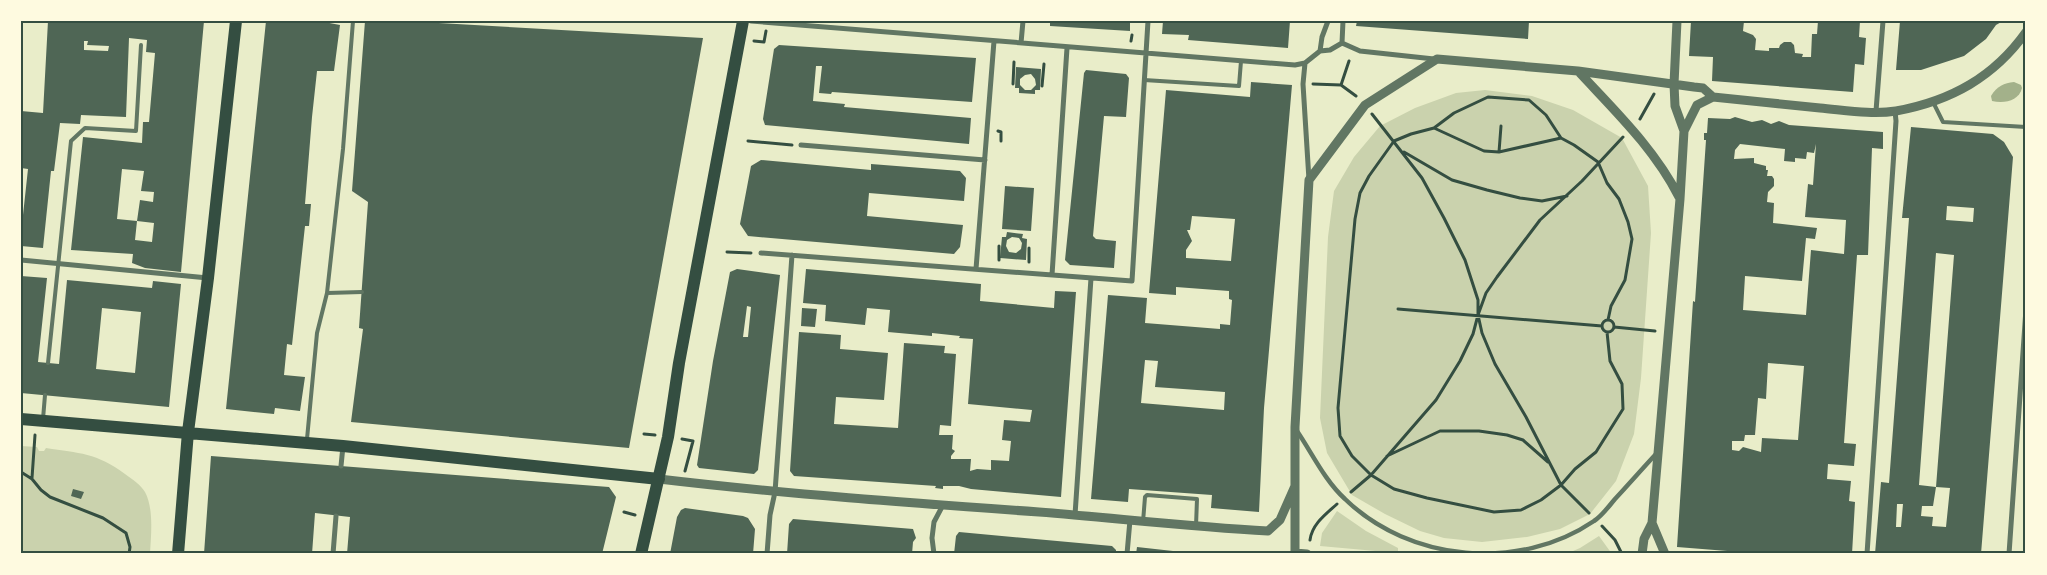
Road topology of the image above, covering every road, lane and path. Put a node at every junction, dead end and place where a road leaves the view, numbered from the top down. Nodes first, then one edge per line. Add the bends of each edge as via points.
1 (236, 21) edge
2 (353, 21) edge
3 (743, 21) edge
4 (751, 21) edge
5 (1023, 21) edge
6 (1148, 21) edge
7 (1328, 21) edge
8 (1343, 21) edge
9 (1677, 21) edge
10 (1883, 21) edge
11 (2026, 32) edge
12 (1132, 35) dead end
13 (1131, 40) dead end
14 (994, 41) junction
15 (1342, 43) junction
16 (1021, 44) junction
17 (142, 45) dead end
18 (1067, 48) junction
19 (1320, 51) junction
20 (1146, 54) junction
21 (1437, 59) junction
22 (1241, 61) junction
23 (1014, 62) dead end
24 (1349, 62) dead end
25 (1304, 63) junction
26 (1044, 64) dead end
27 (1578, 71) junction
28 (1144, 80) junction
29 (1013, 84) dead end
30 (1310, 84) dead end
31 (1674, 84) junction
32 (1341, 85) junction
33 (1042, 86) dead end
34 (1657, 89) dead end
35 (1713, 97) junction
36 (1358, 98) dead end
37 (1933, 101) junction
38 (1876, 111) junction
39 (1895, 111) junction
40 (1370, 112) dead end
41 (1637, 124) dead end
42 (1501, 126) dead end
43 (2026, 127) edge
44 (1434, 128) junction
45 (1684, 131) junction
46 (1001, 132) dead end
47 (1626, 135) dead end
48 (1561, 138) junction
49 (748, 141) dead end
50 (1001, 141) dead end
51 (1394, 141) junction
52 (802, 145) joint
53 (1402, 151) junction
54 (1499, 152) junction
55 (985, 160) junction
56 (1598, 162) junction
57 (1309, 180) junction
58 (1568, 196) junction
59 (1680, 198) junction
60 (999, 246) dead end
61 (1029, 248) dead end
62 (727, 252) dead end
63 (761, 253) joint
64 (792, 255) junction
65 (21, 260) edge
66 (999, 260) dead end
67 (1029, 262) dead end
68 (59, 264) junction
69 (976, 269) junction
70 (1052, 275) junction
71 (208, 278) junction
72 (1091, 278) junction
73 (362, 292) dead end
74 (326, 293) junction
75 (1398, 309) dead end
76 (2026, 309) edge
77 (1478, 315) junction
78 (1608, 320) junction
79 (1602, 326) junction
80 (1614, 327) junction
81 (1607, 332) junction
82 (1668, 332) junction
83 (48, 364) dead end
84 (46, 395) dead end
85 (21, 419) edge
86 (43, 422) junction
87 (1295, 427) junction
88 (188, 432) junction
89 (644, 434) dead end
90 (655, 435) dead end
91 (680, 439) dead end
92 (306, 444) junction
93 (342, 446) junction
94 (34, 447) dead end
95 (1658, 451) junction
96 (1384, 458) junction
97 (1550, 464) junction
98 (341, 466) dead end
99 (21, 472) edge
100 (684, 474) dead end
101 (1371, 475) junction
102 (32, 479) junction
103 (658, 479) junction
104 (1296, 484) junction
105 (1561, 485) junction
106 (775, 492) junction
107 (1344, 499) junction
108 (943, 505) junction
109 (624, 512) dead end
110 (635, 514) dead end
111 (1075, 515) junction
112 (336, 516) dead end
113 (1130, 520) junction
114 (1596, 520) junction
115 (1143, 522) junction
116 (1652, 523) junction
117 (1196, 528) junction
118 (1308, 550) edge
119 (1295, 553) edge
120 (129, 554) edge
121 (178, 554) edge
122 (333, 554) edge
123 (641, 554) edge
124 (767, 554) edge
125 (934, 554) edge
126 (1128, 554) edge
127 (1622, 554) edge
128 (1642, 554) edge
129 (1665, 554) edge
130 (1867, 554) edge
131 (2009, 554) edge

1 - 71 main road
2 - 74 lane
3 - 103 main road
4 - 14 street
5 - 16 street
6 - 20 street
7 - 19 street
8 - 15 street
9 - 31 street
10 - 38 street
11 - 37 street via 1992,70
12 - 13 path
14 - 16 street
14 - 55 street
15 - 19 street
15 - 21 street via 1360,51
16 - 18 street
17 - 68 lane via 136,131 85,128 71,141
18 - 20 street
18 - 70 street
19 - 25 street
20 - 22 street
20 - 28 street
21 - 27 street
21 - 57 street via 1365,106
22 - 25 street
22 - 28 lane via 1239,86
23 - 29 path
24 - 32 path
25 - 57 street
26 - 33 path
27 - 31 street
27 - 59 street via 1652,152
28 - 72 street via 1132,281
30 - 32 path
31 - 35 street via 1703,88
31 - 45 street via 1675,106
32 - 36 path
34 - 41 path
35 - 38 street
35 - 45 street via 1696,105
37 - 39 street
37 - 43 lane via 1943,122
38 - 39 street
39 - 130 street
40 - 51 path
42 - 54 path
44 - 48 path via 1454,113 1488,98 1528,100 1546,115
44 - 51 path
44 - 54 path via 1484,151
45 - 59 street
46 - 50 path
47 - 56 path
48 - 54 path
48 - 56 path
49 - 52 path
51 - 53 path
51 - 101 path via 1360,193 1338,408 1340,436 1352,456
52 - 55 street
53 - 58 path via 1452,180 1487,190 1542,201
53 - 77 path via 1422,178 1465,260 1478,300
55 - 69 street
56 - 58 path
56 - 78 path via 1618,199 1632,239 1625,280 1611,306
57 - 87 street
58 - 77 path via 1540,220 1486,294
59 - 82 street
60 - 66 path
61 - 67 path
62 - 63 path
63 - 64 street
64 - 69 street
64 - 106 street
65 - 68 street
68 - 71 street
68 - 83 lane
69 - 70 street
70 - 72 street
71 - 88 main road
72 - 111 street
73 - 74 lane
74 - 92 lane via 317,333
75 - 77 path
76 - 131 street
77 - 79 path
77 - 96 path via 1460,361 1436,400
77 - 97 path via 1495,364
78 - 79 path
78 - 80 path
79 - 81 path
80 - 81 path
80 - 82 path
81 - 105 path via 1610,361 1622,384 1623,409 1596,452 1574,469
82 - 95 street
84 - 86 lane
85 - 86 main road
86 - 88 main road
87 - 104 street
87 - 107 street
88 - 92 main road
88 - 121 main road
89 - 90 path
91 - 100 path via 693,441
92 - 93 main road
93 - 98 street
93 - 103 main road
94 - 102 path
95 - 114 street
95 - 116 street
96 - 97 path via 1440,431 1479,431 1523,440
96 - 101 path
97 - 105 path
99 - 102 path
101 - 105 path via 1394,489 1494,512 1522,510
101 - 107 path
102 - 120 path via 50,497 103,518 126,533
103 - 106 street
103 - 123 main road
104 - 117 street via 1280,520 1268,531
104 - 119 street
105 - 114 path
106 - 108 street
106 - 124 street
107 - 114 street via 1380,526 1413,542 1466,553 1493,554 1538,546
107 - 118 path via 1320,519 1311,534
108 - 111 street
108 - 125 street via 934,522
109 - 110 path
111 - 113 street
112 - 122 street
113 - 115 street
113 - 126 street
114 - 127 path via 1615,540
115 - 117 street
115 - 117 lane via 1147,495 1197,499
116 - 128 street via 1644,539
116 - 129 street
118 - 119 street

